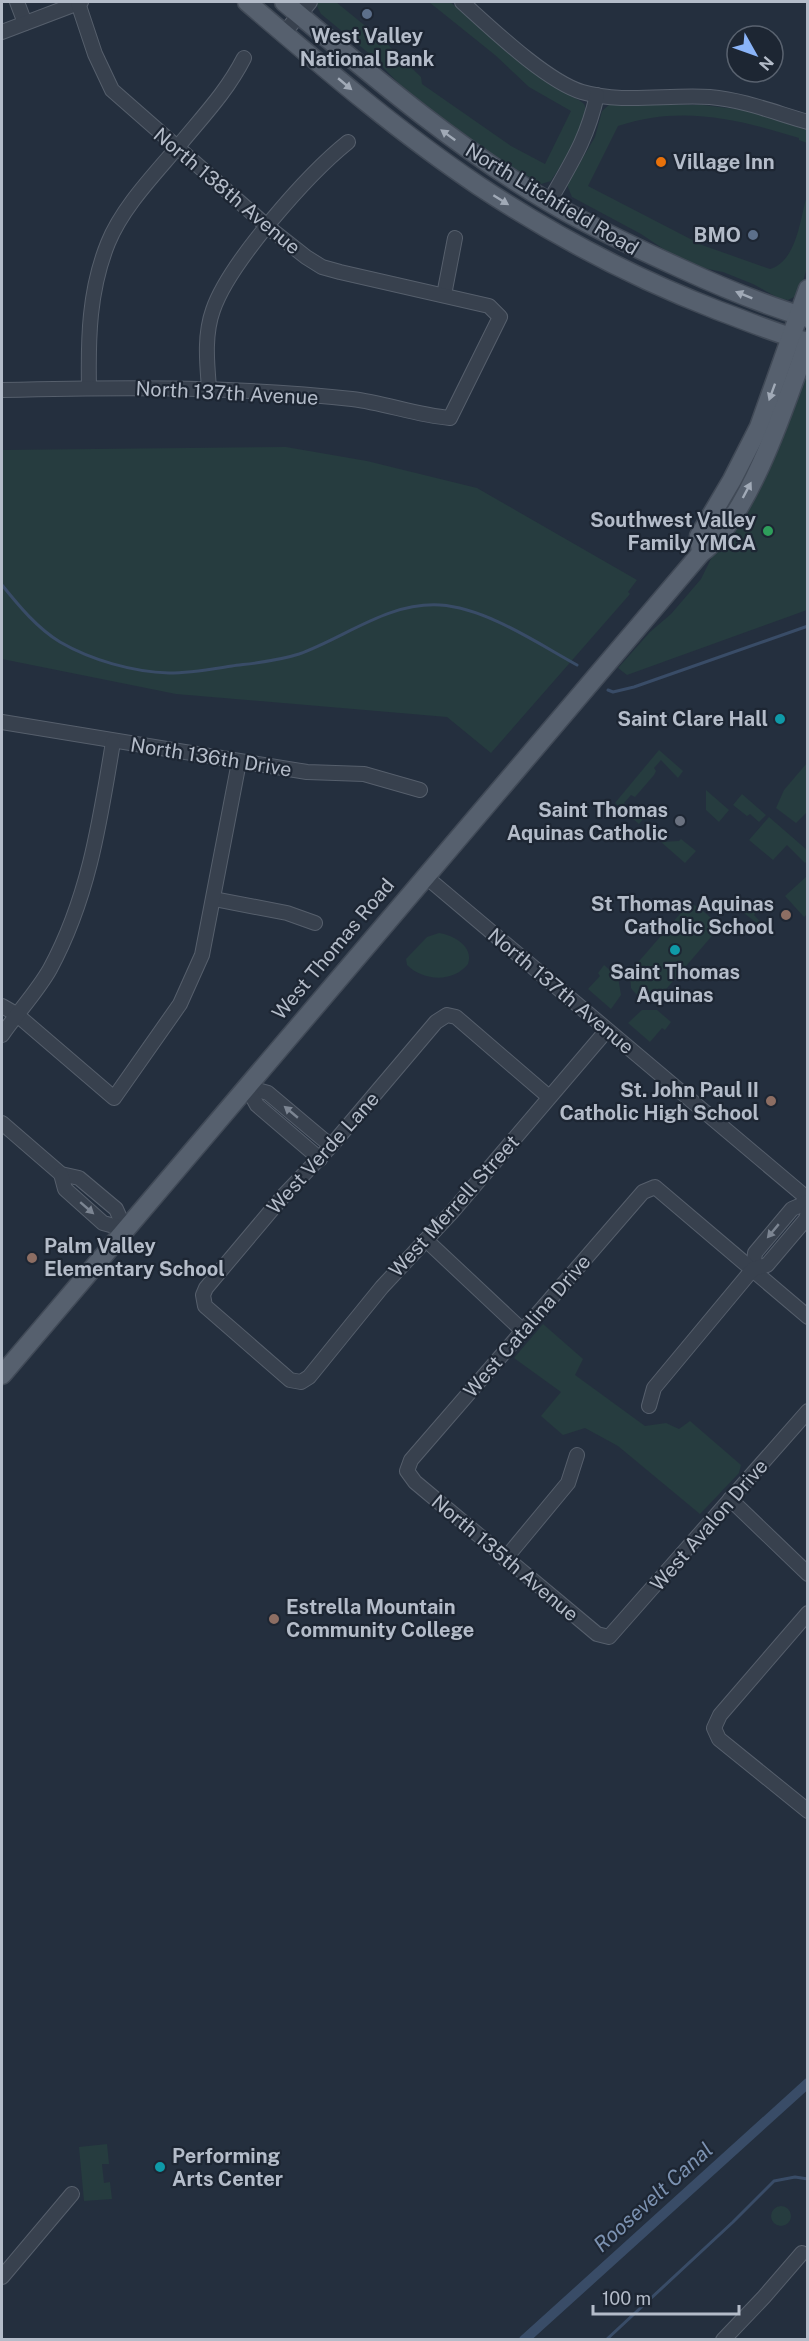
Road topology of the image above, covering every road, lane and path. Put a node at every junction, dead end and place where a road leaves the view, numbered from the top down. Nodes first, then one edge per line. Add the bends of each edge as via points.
1 (17, 2) edge
2 (79, 2) edge
3 (247, 2) edge
4 (293, 4) edge
5 (471, 4) edge
6 (269, 21) junction
7 (25, 23) junction
8 (2, 32) edge
9 (284, 33) junction
10 (244, 58) dead end
11 (597, 95) junction
12 (807, 122) edge
13 (348, 142) dead end
14 (177, 148) junction
15 (549, 202) junction
16 (268, 227) junction
17 (455, 238) dead end
18 (807, 289) edge
19 (444, 295) junction
20 (803, 316) edge
21 (802, 340) edge
22 (90, 388) junction
23 (209, 388) junction
24 (2, 390) edge
25 (450, 418) joint
26 (2, 722) edge
27 (113, 742) junction
28 (239, 762) junction
29 (420, 790) dead end
30 (425, 876) junction
31 (214, 899) junction
32 (315, 923) dead end
33 (2, 1005) edge
34 (16, 1014) junction
35 (607, 1030) junction
36 (2, 1035) edge
37 (247, 1087) junction
38 (549, 1097) junction
39 (2, 1123) edge
40 (331, 1146) junction
41 (320, 1159) junction
42 (807, 1201) edge
43 (807, 1212) edge
44 (125, 1229) junction
45 (426, 1240) junction
46 (753, 1269) junction
47 (807, 1317) edge
48 (523, 1330) junction
49 (2, 1375) edge
50 (301, 1382) joint
51 (649, 1406) dead end
52 (807, 1411) edge
53 (577, 1455) dead end
54 (407, 1471) joint
55 (730, 1499) junction
56 (505, 1559) junction
57 (807, 1574) edge
58 (807, 1614) edge
59 (609, 1637) joint
60 (807, 1811) edge
61 (72, 2194) dead end
62 (802, 2253) dead end
63 (2, 2277) edge
64 (723, 2340) edge

1 - 7 street
2 - 7 street
2 - 14 street, North 138th Avenue via 95,54 112,90
3 - 6 main road, North Litchfield Road
4 - 6 street
4 - 9 street
15 -> 4 main road, North Litchfield Road via 439,128
5 - 11 street via 554,78
6 - 9 main road, North Litchfield Road
7 - 8 street
9 -> 21 main road, North Litchfield Road via 405,133 504,202 609,261 684,297
10 - 14 street via 231,82
11 - 12 street via 709,97 743,102
11 - 15 street via 583,143
13 - 16 street via 325,160
14 - 16 street, North 138th Avenue
14 - 22 street via 129,207 109,242 91,308
20 -> 15 main road, North Litchfield Road via 693,274
16 - 19 street, North 138th Avenue via 322,267
16 - 23 street via 230,275 213,311 206,349
17 - 19 street
18 - 20 main road, West Thomas Road
19 - 25 street, North 138th Avenue via 489,306 500,317
20 - 21 main road, West Thomas Road
21 - 30 main road, West Thomas Road via 788,398 748,489 718,537 700,553
22 - 23 street, North 137th Avenue
22 - 24 street, North 137th Avenue
23 - 25 street, North 137th Avenue via 354,399
26 - 27 street, North 136th Drive
27 - 28 street, North 136th Drive
27 - 34 street via 99,827 80,904 48,972
28 - 29 street, North 136th Drive via 307,772 364,774
28 - 31 street
30 - 35 street, North 137th Avenue
30 - 37 main road, West Thomas Road
31 - 32 street via 287,913
31 - 34 street via 202,955 180,1004 114,1098
33 - 34 street
34 - 36 street
35 - 38 street, West Merrell Street
35 - 42 street, North 137th Avenue
40 -> 37 street via 268,1093
37 - 41 street via 257,1105
37 - 44 main road, West Thomas Road
38 - 40 street, West Verde Lane via 456,1017 447,1015 436,1022
38 - 45 street, West Merrell Street
39 - 44 street via 61,1174 79,1178 116,1209
40 - 41 street, West Verde Lane
41 - 50 street, West Verde Lane via 285,1194 203,1295 209,1310 290,1380
42 -> 46 street via 792,1209 755,1253
43 - 46 street via 806,1219 767,1265
44 - 49 main road, West Thomas Road
45 - 48 street
45 - 50 street, West Merrell Street
46 - 47 street
46 - 48 street, West Catalina Drive via 655,1187 643,1192
46 - 51 street via 654,1388
48 - 54 street, West Catalina Drive via 411,1460
52 - 55 street, West Avalon Drive
53 - 56 street via 568,1483
54 - 56 street, North 135th Avenue
55 - 57 street
55 - 59 street, West Avalon Drive
56 - 59 street, North 135th Avenue via 597,1634
58 - 60 street via 720,1715 714,1728 720,1738
61 - 63 street
62 - 64 street

